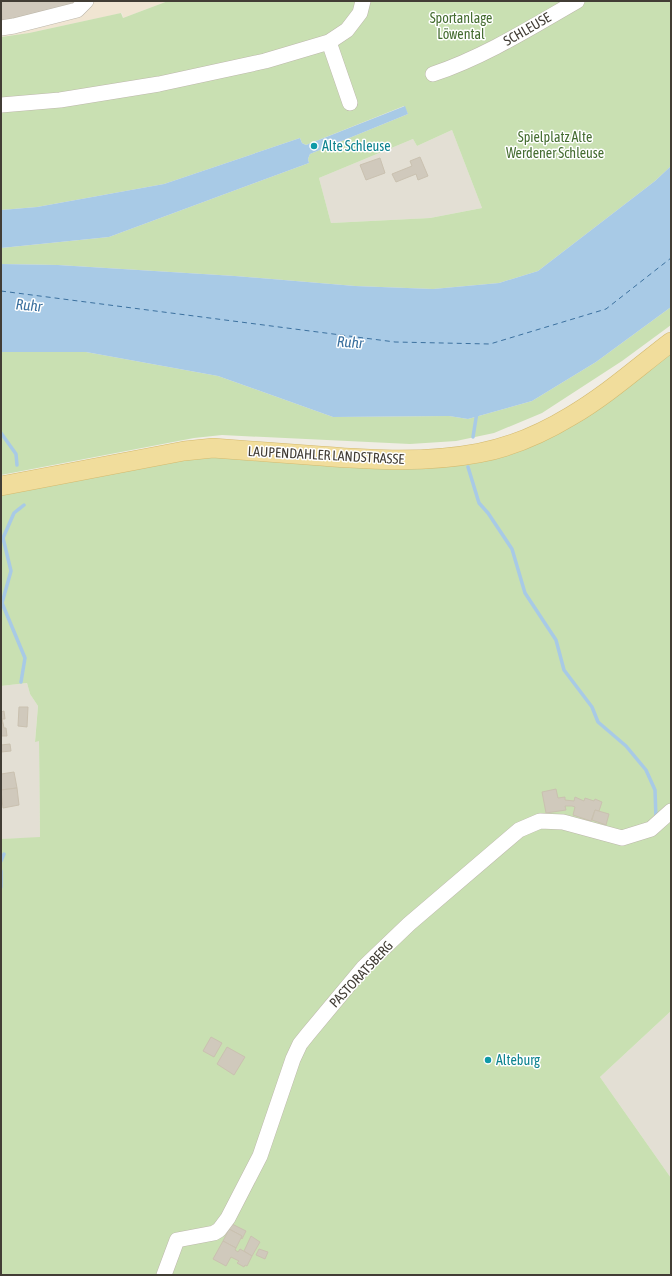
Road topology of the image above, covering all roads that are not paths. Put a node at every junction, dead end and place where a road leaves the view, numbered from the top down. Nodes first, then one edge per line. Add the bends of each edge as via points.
1 (86, 1) edge
2 (363, 1) edge
3 (577, 1) edge
4 (1, 28) edge
5 (329, 42) junction
6 (433, 74) dead end
7 (350, 103) dead end
8 (1, 105) edge
9 (671, 342) edge
10 (1, 486) edge
11 (671, 811) edge
12 (164, 1275) edge

1 - 4 street via 77,10
2 - 5 street via 360,13 347,30
3 - 6 street, SCHLEUSE via 494,48
5 - 7 street
5 - 8 street via 265,61 160,84 60,100
9 - 10 main road, LAUPENDAHLER LANDSTRASSE via 571,416 509,445 479,453 457,457 389,460 213,448 184,451
11 - 12 street, PASTORATSBERG via 651,829 622,838 563,822 540,821 518,830 409,924 363,968 300,1044 292,1059 260,1156 228,1218 214,1233 177,1240

